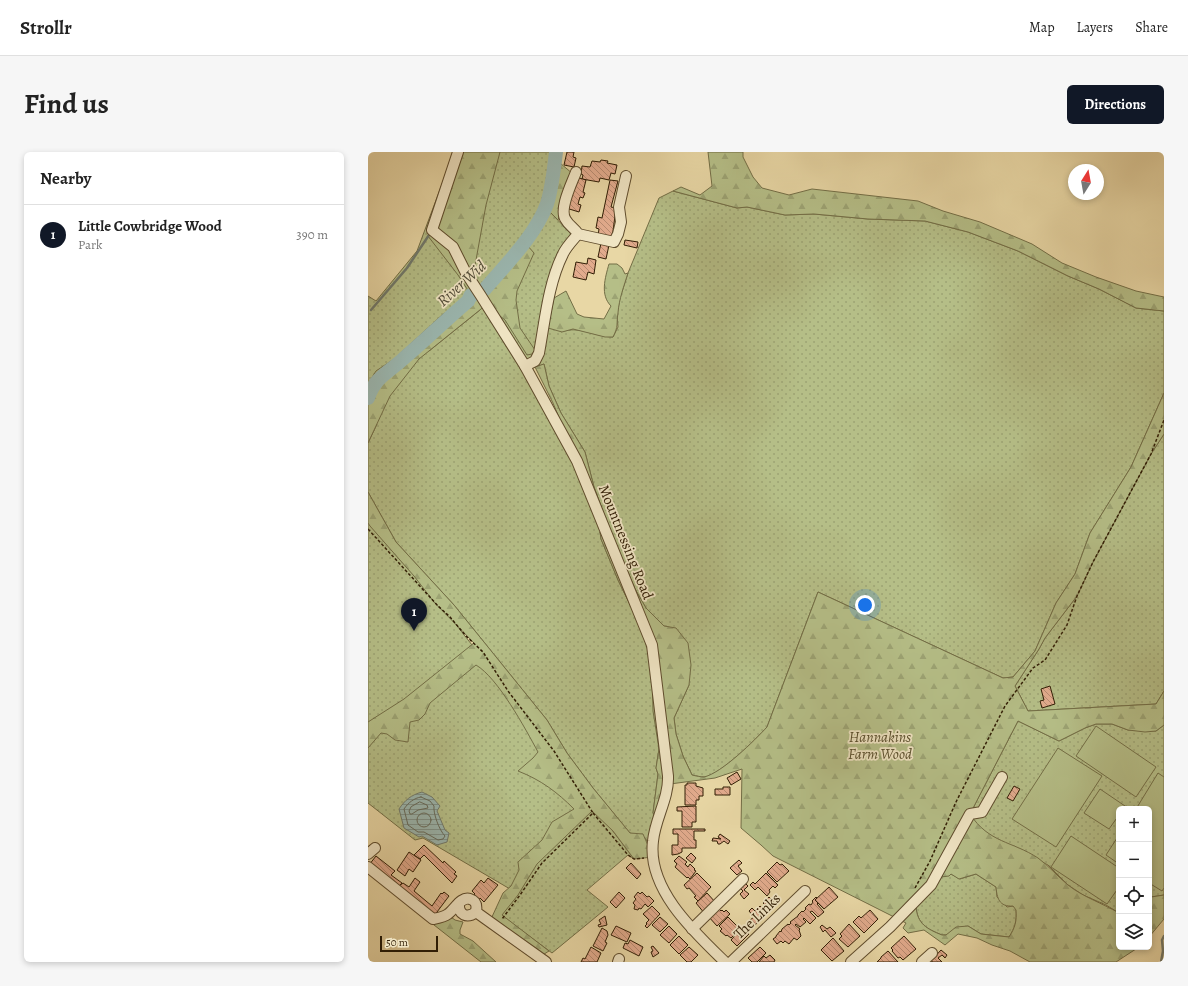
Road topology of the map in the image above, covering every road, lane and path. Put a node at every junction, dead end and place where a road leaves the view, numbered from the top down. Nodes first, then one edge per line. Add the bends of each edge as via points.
1 (458, 152) edge
2 (576, 172) dead end
3 (626, 176) dead end
4 (578, 234) junction
5 (526, 366) junction
6 (1164, 420) edge
7 (368, 528) edge
8 (1002, 777) dead end
9 (593, 813) junction
10 (653, 857) junction
11 (368, 866) edge
12 (743, 880) dead end
13 (915, 888) dead end
14 (805, 891) dead end
15 (501, 920) dead end
16 (692, 929) junction
17 (932, 954) dead end
18 (856, 961) edge
19 (546, 962) edge
20 (726, 962) edge
21 (731, 962) edge
22 (922, 962) edge

1 - 5 street, Mountnessing Road via 432,230 453,247 466,273
2 - 4 street via 563,208 563,215
3 - 4 street via 619,207 621,222 614,242
4 - 5 street via 564,252 556,270 539,353 535,360
5 - 10 street, Mountnessing Road via 578,461 652,645 668,785 653,840
6 - 13 path via 1151,454 1093,562 1067,625 1046,660 1033,668 1005,706
7 - 9 path via 483,652 554,751
8 - 18 street via 982,812 970,814 931,885
9 - 10 path via 628,855 634,859
9 - 15 path via 542,863
10 - 16 street, Mountnessing Road via 658,876 667,894
11 - 19 street via 433,919 447,914 462,900 473,900 477,905 476,912
12 - 16 street
14 - 21 street, The Links
16 - 20 street, Mountnessing Road
17 - 22 street

